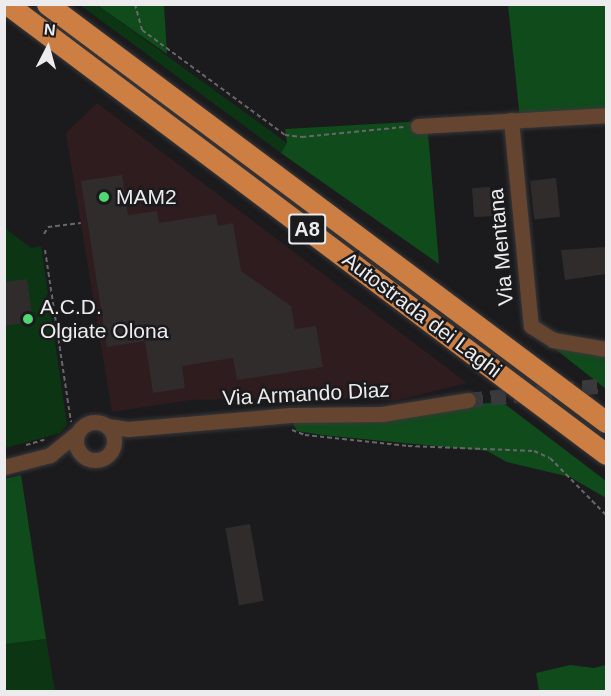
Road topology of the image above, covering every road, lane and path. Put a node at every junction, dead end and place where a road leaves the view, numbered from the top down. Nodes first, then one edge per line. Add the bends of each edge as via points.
1 (7, 4) edge
2 (47, 4) edge
3 (135, 4) edge
4 (606, 115) edge
5 (511, 120) junction
6 (418, 126) joint
7 (81, 223) dead end
8 (44, 234) dead end
9 (45, 250) dead end
10 (606, 349) edge
11 (468, 400) tunnel mouth
12 (286, 415) junction
13 (606, 422) edge
14 (107, 426) junction
15 (145, 428) junction
16 (72, 431) junction
17 (114, 447) junction
18 (606, 454) edge
19 (50, 455) junction
20 (86, 458) junction
21 (4, 467) edge
22 (606, 515) edge

1 - 18 highway, Autostrada dei Laghi / A8
2 - 13 highway, Autostrada dei Laghi / A8
3 - 6 path via 142,30 285,135
4 - 5 street
5 - 6 street
5 - 10 street, Via Mentana via 531,326 553,340
7 - 8 path via 48,227
9 - 16 path
11 - 12 street, Via Armando Diaz via 382,414
12 - 15 street, Via Armando Diaz
12 - 22 path via 291,430 305,435 470,451 534,451 549,458
14 - 15 street, Via Armando Diaz
14 - 16 street, Via Armando Diaz via 93,422
14 - 17 street via 114,437
15 - 17 street, Via Armando Diaz
16 - 19 street, Via Armando Diaz
16 - 20 street via 76,446
17 - 20 street, Via Armando Diaz via 105,458
19 - 20 street, Via Armando Diaz
19 - 21 street, Via Armando Diaz

